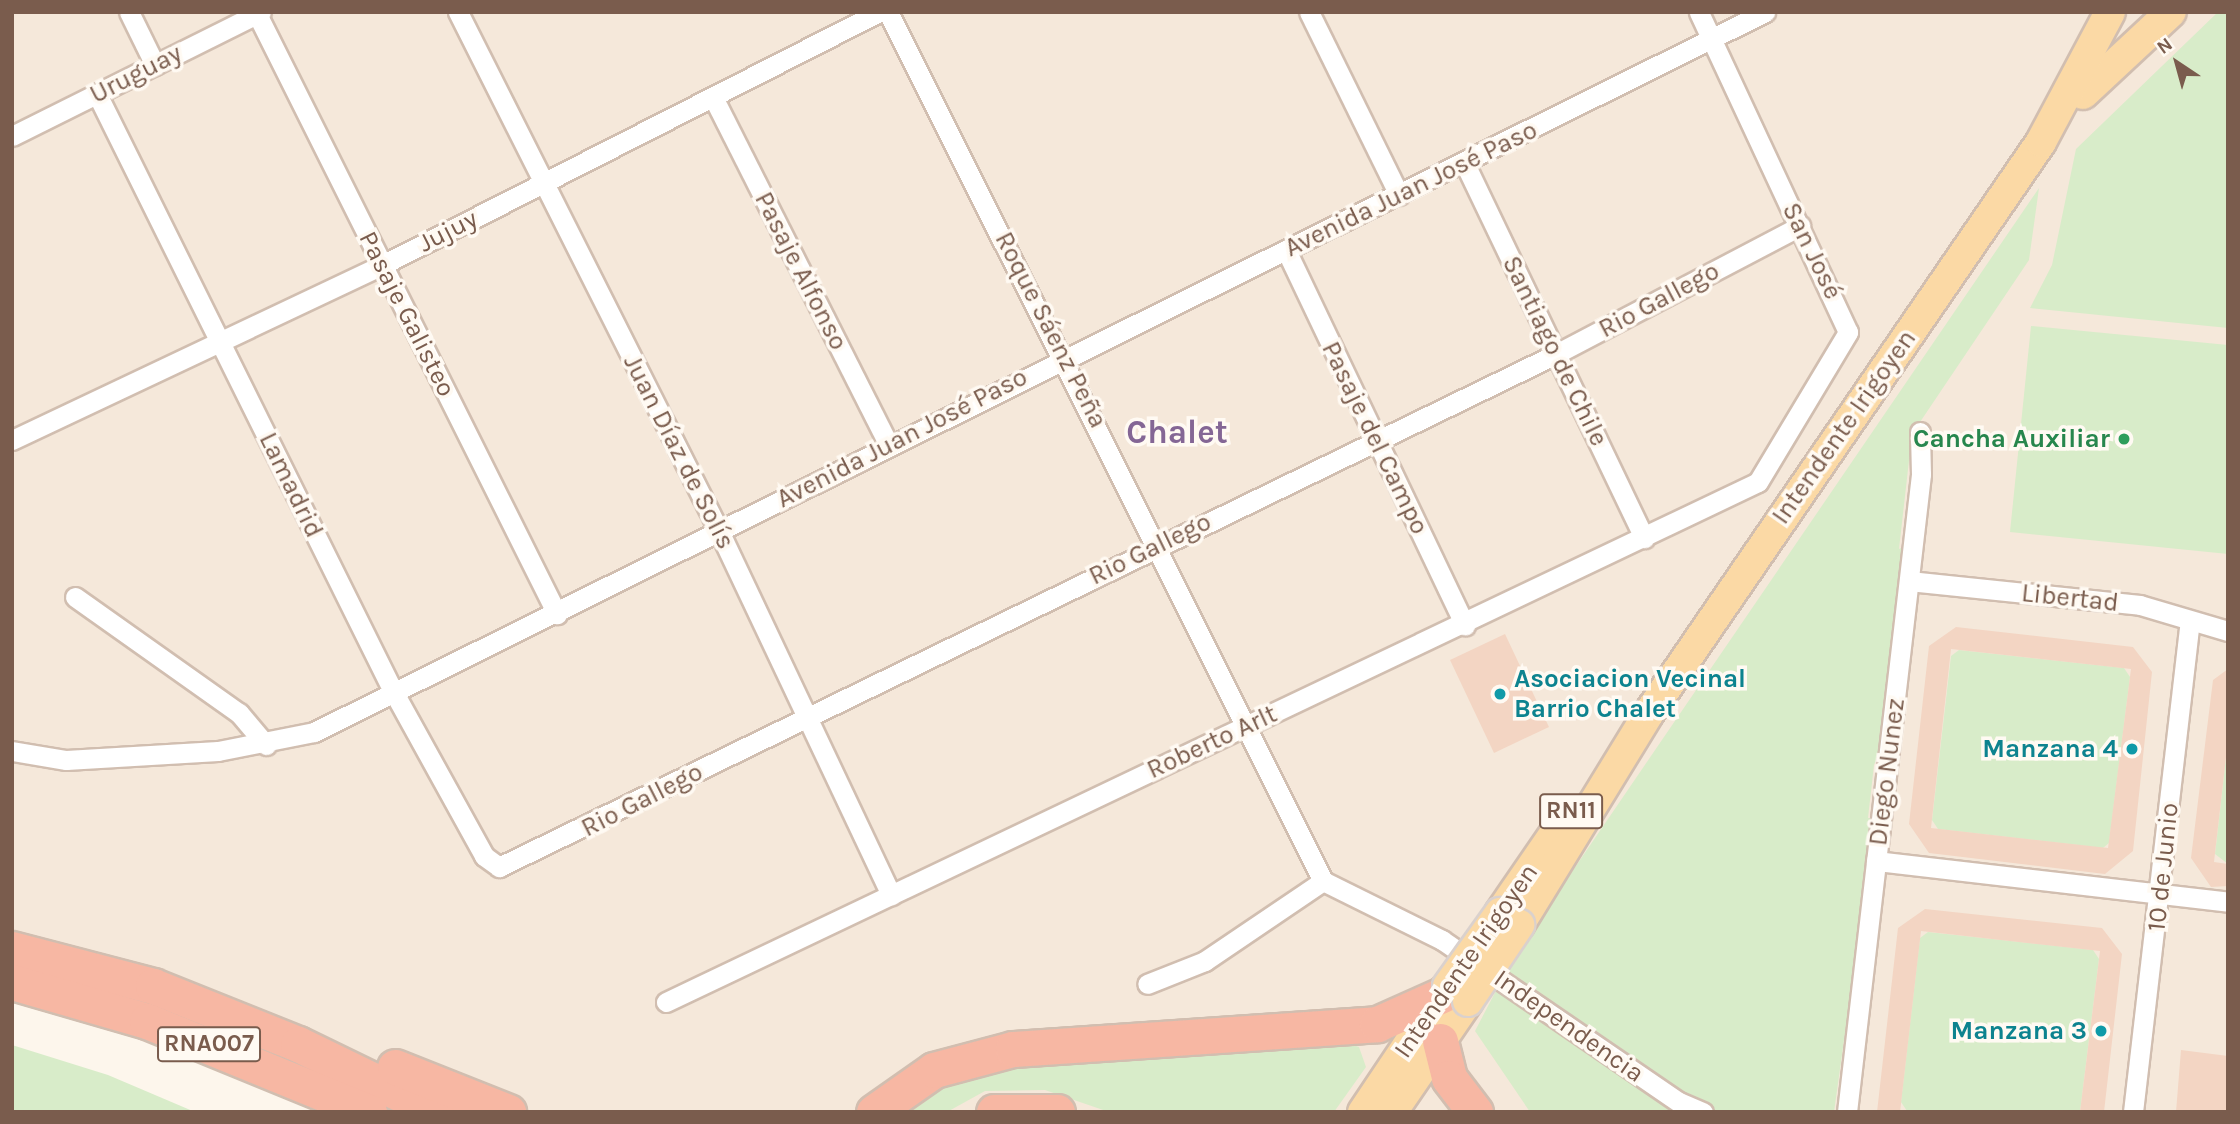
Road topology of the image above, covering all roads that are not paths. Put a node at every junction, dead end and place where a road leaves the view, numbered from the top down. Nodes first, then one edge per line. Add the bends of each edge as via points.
1 (129, 12) edge
2 (458, 12) edge
3 (879, 12) edge
4 (888, 12) edge
5 (1309, 12) edge
6 (1699, 12) edge
7 (1765, 12) edge
8 (2110, 12) edge
9 (2171, 12) edge
10 (259, 13) edge
11 (1711, 40) junction
12 (155, 65) junction
13 (97, 94) junction
14 (714, 99) junction
15 (12, 136) edge
16 (2041, 142) junction
17 (1465, 164) junction
18 (543, 181) junction
19 (1399, 195) junction
20 (1800, 226) junction
21 (1286, 250) junction
22 (382, 265) junction
23 (219, 341) junction
24 (1556, 354) junction
25 (1065, 355) junction
26 (1920, 432) dead end
27 (1375, 439) junction
28 (12, 440) edge
29 (888, 444) junction
30 (1758, 482) joint
31 (719, 531) junction
32 (1644, 538) junction
33 (1157, 545) junction
34 (1909, 581) junction
35 (75, 597) dead end
36 (557, 614) junction
37 (2190, 622) junction
38 (1465, 625) junction
39 (2228, 631) edge
40 (392, 689) junction
41 (807, 716) junction
42 (1242, 727) junction
43 (266, 745) junction
44 (12, 751) edge
45 (1876, 861) junction
46 (499, 867) joint
47 (1323, 881) junction
48 (891, 895) junction
49 (2161, 895) junction
50 (2228, 902) edge
51 (12, 949) edge
52 (1147, 984) dead end
53 (28, 986) edge
54 (153, 986) junction
55 (1453, 994) junction
56 (666, 1002) dead end
57 (1440, 1041) junction
58 (316, 1112) edge
59 (369, 1112) edge
60 (438, 1112) edge
61 (508, 1112) edge
62 (874, 1112) edge
63 (994, 1112) edge
64 (1056, 1112) edge
65 (1363, 1112) edge
66 (1392, 1112) edge
67 (1475, 1112) edge
68 (1703, 1112) edge
69 (1847, 1112) edge
70 (2133, 1112) edge

1 - 12 street
2 - 18 street, Juan Díaz de Solís
3 - 14 street, Jujuy
4 - 25 street, Roque Sáenz Peña
5 - 19 street
6 - 11 street, San José
7 - 11 street, Avenida Juan José Paso
8 - 16 main road, Intendente Irigoyen
9 - 16 main road, Intendente Irigoyen via 2106,68
10 - 12 street, Uruguay
10 - 22 street, Pasaje Galisteo
11 - 17 street, Avenida Juan José Paso
11 - 20 street, San José
12 - 13 street, Uruguay
13 - 15 street, Uruguay
13 - 23 street, Lamadrid
14 - 18 street, Jujuy
14 - 29 street, Pasaje Alfonso
16 - 55 main road, Intendente Irigoyen / RN11, bridge
17 - 19 street, Avenida Juan José Paso
17 - 24 street, Santiago de Chile
18 - 22 street, Jujuy
18 - 31 street, Juan Díaz de Solís
19 - 21 street, Avenida Juan José Paso
20 - 24 street, Rio Gallego
20 - 30 street, San José via 1848,332
21 - 25 street, Avenida Juan José Paso
21 - 27 street, Pasaje del Campo
22 - 23 street, Jujuy
22 - 36 street, Pasaje Galisteo
23 - 28 street, Jujuy
23 - 40 street, Lamadrid
24 - 27 street, Rio Gallego
24 - 32 street, Santiago de Chile
25 - 29 street, Avenida Juan José Paso
25 - 33 street, Roque Sáenz Peña
26 - 34 street, Diego Nunez
27 - 33 street, Rio Gallego
27 - 38 street, Pasaje del Campo
29 - 31 street, Avenida Juan José Paso
30 - 32 street, Roberto Arlt
31 - 36 street, Avenida Juan José Paso
31 - 41 street, Juan Díaz de Solís
32 - 38 street, Roberto Arlt
33 - 41 street, Rio Gallego
33 - 42 street, Roque Sáenz Peña
34 - 37 street, Libertad via 2140,606
34 - 45 street, Diego Nunez
35 - 43 street via 239,713
36 - 40 street, Avenida Juan José Paso
37 - 39 street, Libertad
37 - 49 street, 10 de Junio
38 - 42 street, Roberto Arlt
40 - 43 street, Avenida Juan José Paso via 314,732
40 - 46 street, Lamadrid via 484,856
41 - 46 street, Rio Gallego
41 - 48 street, Juan Díaz de Solís
42 - 47 street, Roque Sáenz Peña
42 - 48 street, Roberto Arlt
43 - 44 street, Avenida Juan José Paso via 66,760
45 - 49 street
45 - 69 street, Diego Nunez
47 - 52 street via 1205,961
47 - 68 street, Independencia via 1442,940 1679,1102
48 - 56 street, Roberto Arlt
49 - 50 street
49 - 70 street, 10 de Junio
51 - 54 highway, RNA007
53 - 58 highway
53 - 59 highway, RNA007 via 147,1021
54 - 60 highway, RNA007 via 298,1044
54 - 61 highway via 328,1040
55 - 57 main road, Intendente Irigoyen / RN11
55 - 62 highway via 1377,1024 1013,1049 934,1070
55 - 65 main road, Intendente Irigoyen / RN11
57 - 66 main road, Intendente Irigoyen / RN11
57 - 67 highway via 1449,1078
63 - 64 highway

